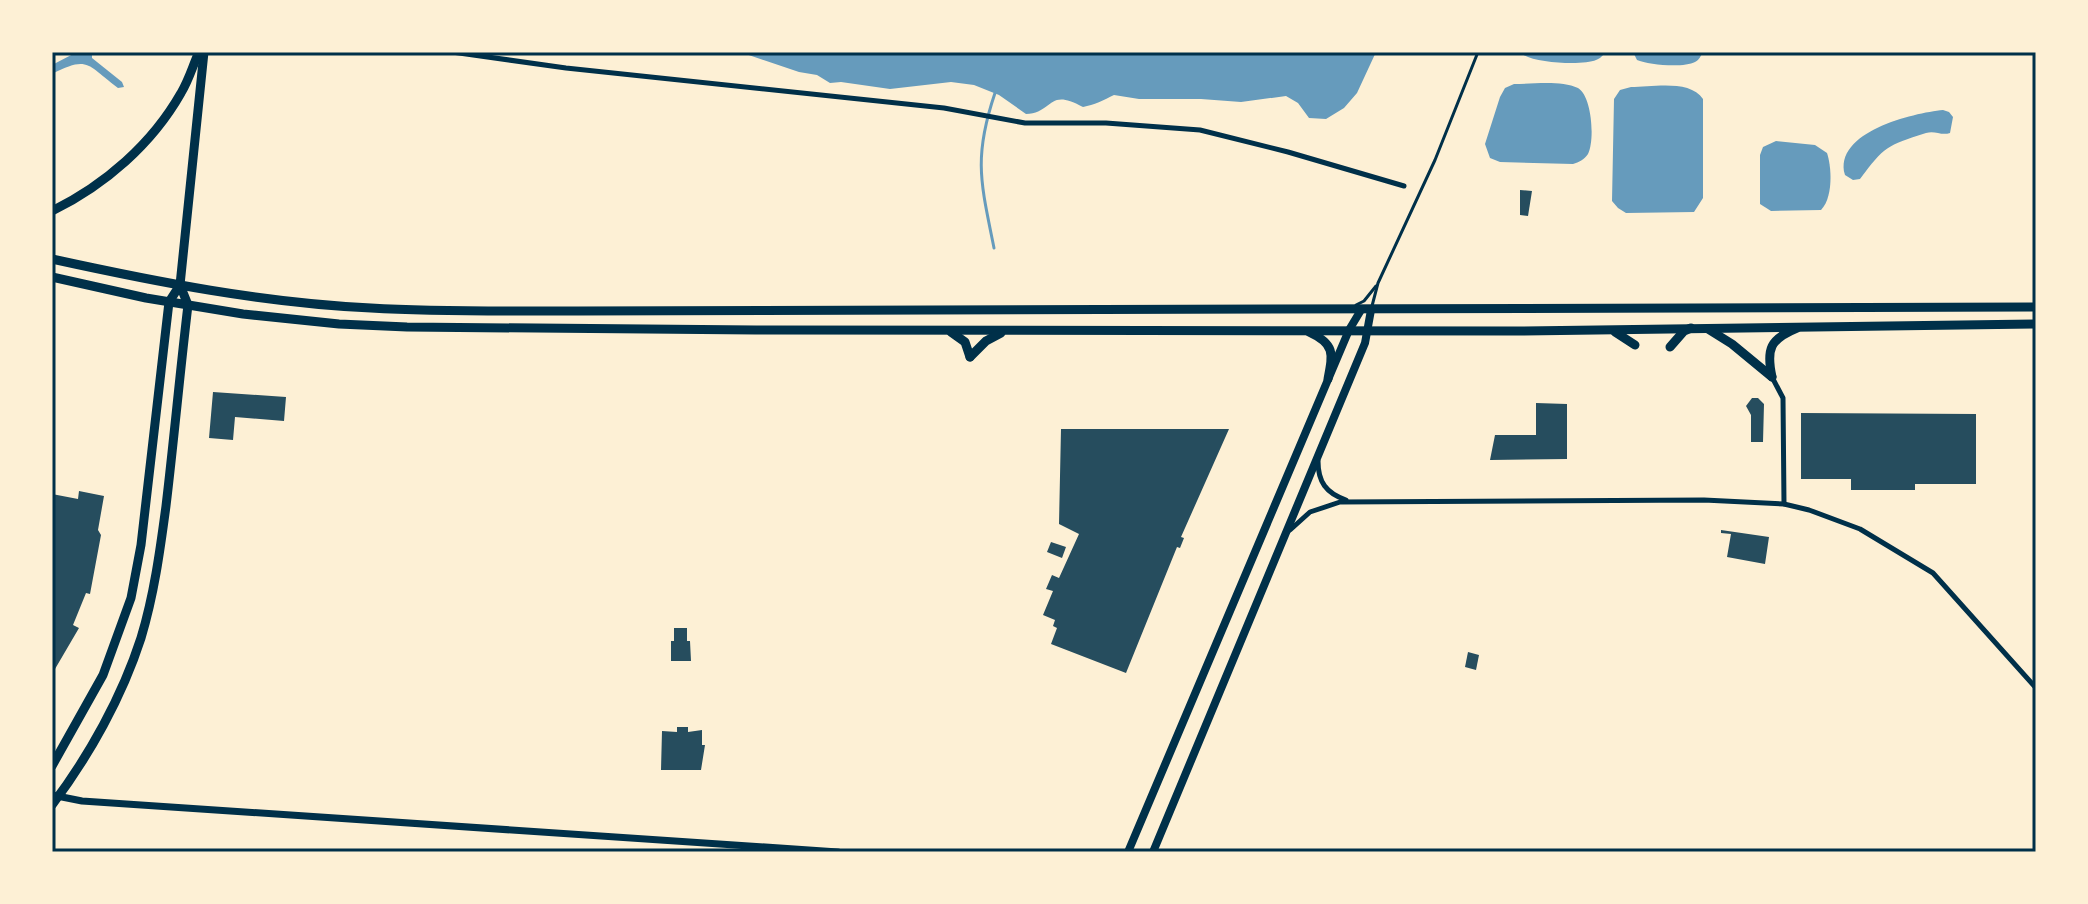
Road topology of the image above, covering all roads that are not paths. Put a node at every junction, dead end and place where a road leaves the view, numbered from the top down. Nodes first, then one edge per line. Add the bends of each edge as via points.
1 (201, 52) edge
2 (452, 52) edge
3 (1478, 52) edge
4 (1404, 186) dead end
5 (52, 211) edge
6 (52, 259) edge
7 (52, 277) edge
8 (1378, 283) junction
9 (180, 285) junction
10 (169, 302) junction
11 (188, 305) junction
12 (2036, 307) edge
13 (1344, 310) junction
14 (1366, 310) junction
15 (534, 311) junction
16 (578, 311) junction
17 (2036, 324) edge
18 (1801, 326) junction
19 (1693, 327) junction
20 (534, 328) junction
21 (1706, 328) junction
22 (579, 329) junction
23 (1608, 329) junction
24 (1008, 330) junction
25 (1349, 330) junction
26 (1368, 330) junction
27 (948, 331) junction
28 (1306, 331) junction
29 (1635, 345) dead end
30 (1670, 347) dead end
31 (1772, 377) junction
32 (1328, 379) junction
33 (1319, 452) junction
34 (1351, 502) junction
35 (1784, 504) junction
36 (1283, 539) junction
37 (2036, 688) edge
38 (52, 766) edge
39 (54, 799) edge
40 (838, 852) edge
41 (1128, 852) edge
42 (1153, 852) edge

1 - 5 main road via 150,137 103,180
1 - 9 main road
2 - 4 street via 944,108 1025,123 1200,130
3 - 8 lane
6 - 9 main road
7 - 10 main road
8 - 13 lane via 1364,301
8 - 14 lane
9 - 10 main road
9 - 11 main road
9 - 15 main road via 371,308
10 - 11 main road
10 - 38 main road via 131,598 103,675
11 - 20 main road via 339,324
11 - 39 main road via 173,452 140,641 115,700
12 - 14 main road
13 - 14 main road
13 - 16 main road
14 - 25 main road
14 - 26 main road
15 - 16 main road
15 - 20 main road
16 - 22 main road
17 - 18 main road
18 - 21 main road
18 - 31 main road via 1772,344
19 - 21 main road
19 - 23 main road
19 - 30 main road
20 - 22 main road
21 - 31 main road
22 - 27 main road
23 - 26 main road
23 - 29 main road
24 - 27 main road
24 - 27 main road via 970,357 960,336
24 - 28 main road
25 - 26 main road
25 - 28 main road
25 - 32 main road
26 - 33 main road
28 - 32 main road via 1326,340 1332,352
31 - 35 street via 1783,398
32 - 41 main road
33 - 34 street via 1323,486
33 - 36 main road
34 - 35 street
34 - 36 street via 1310,512
35 - 37 street via 1860,529 1933,573
36 - 42 main road
39 - 40 street

